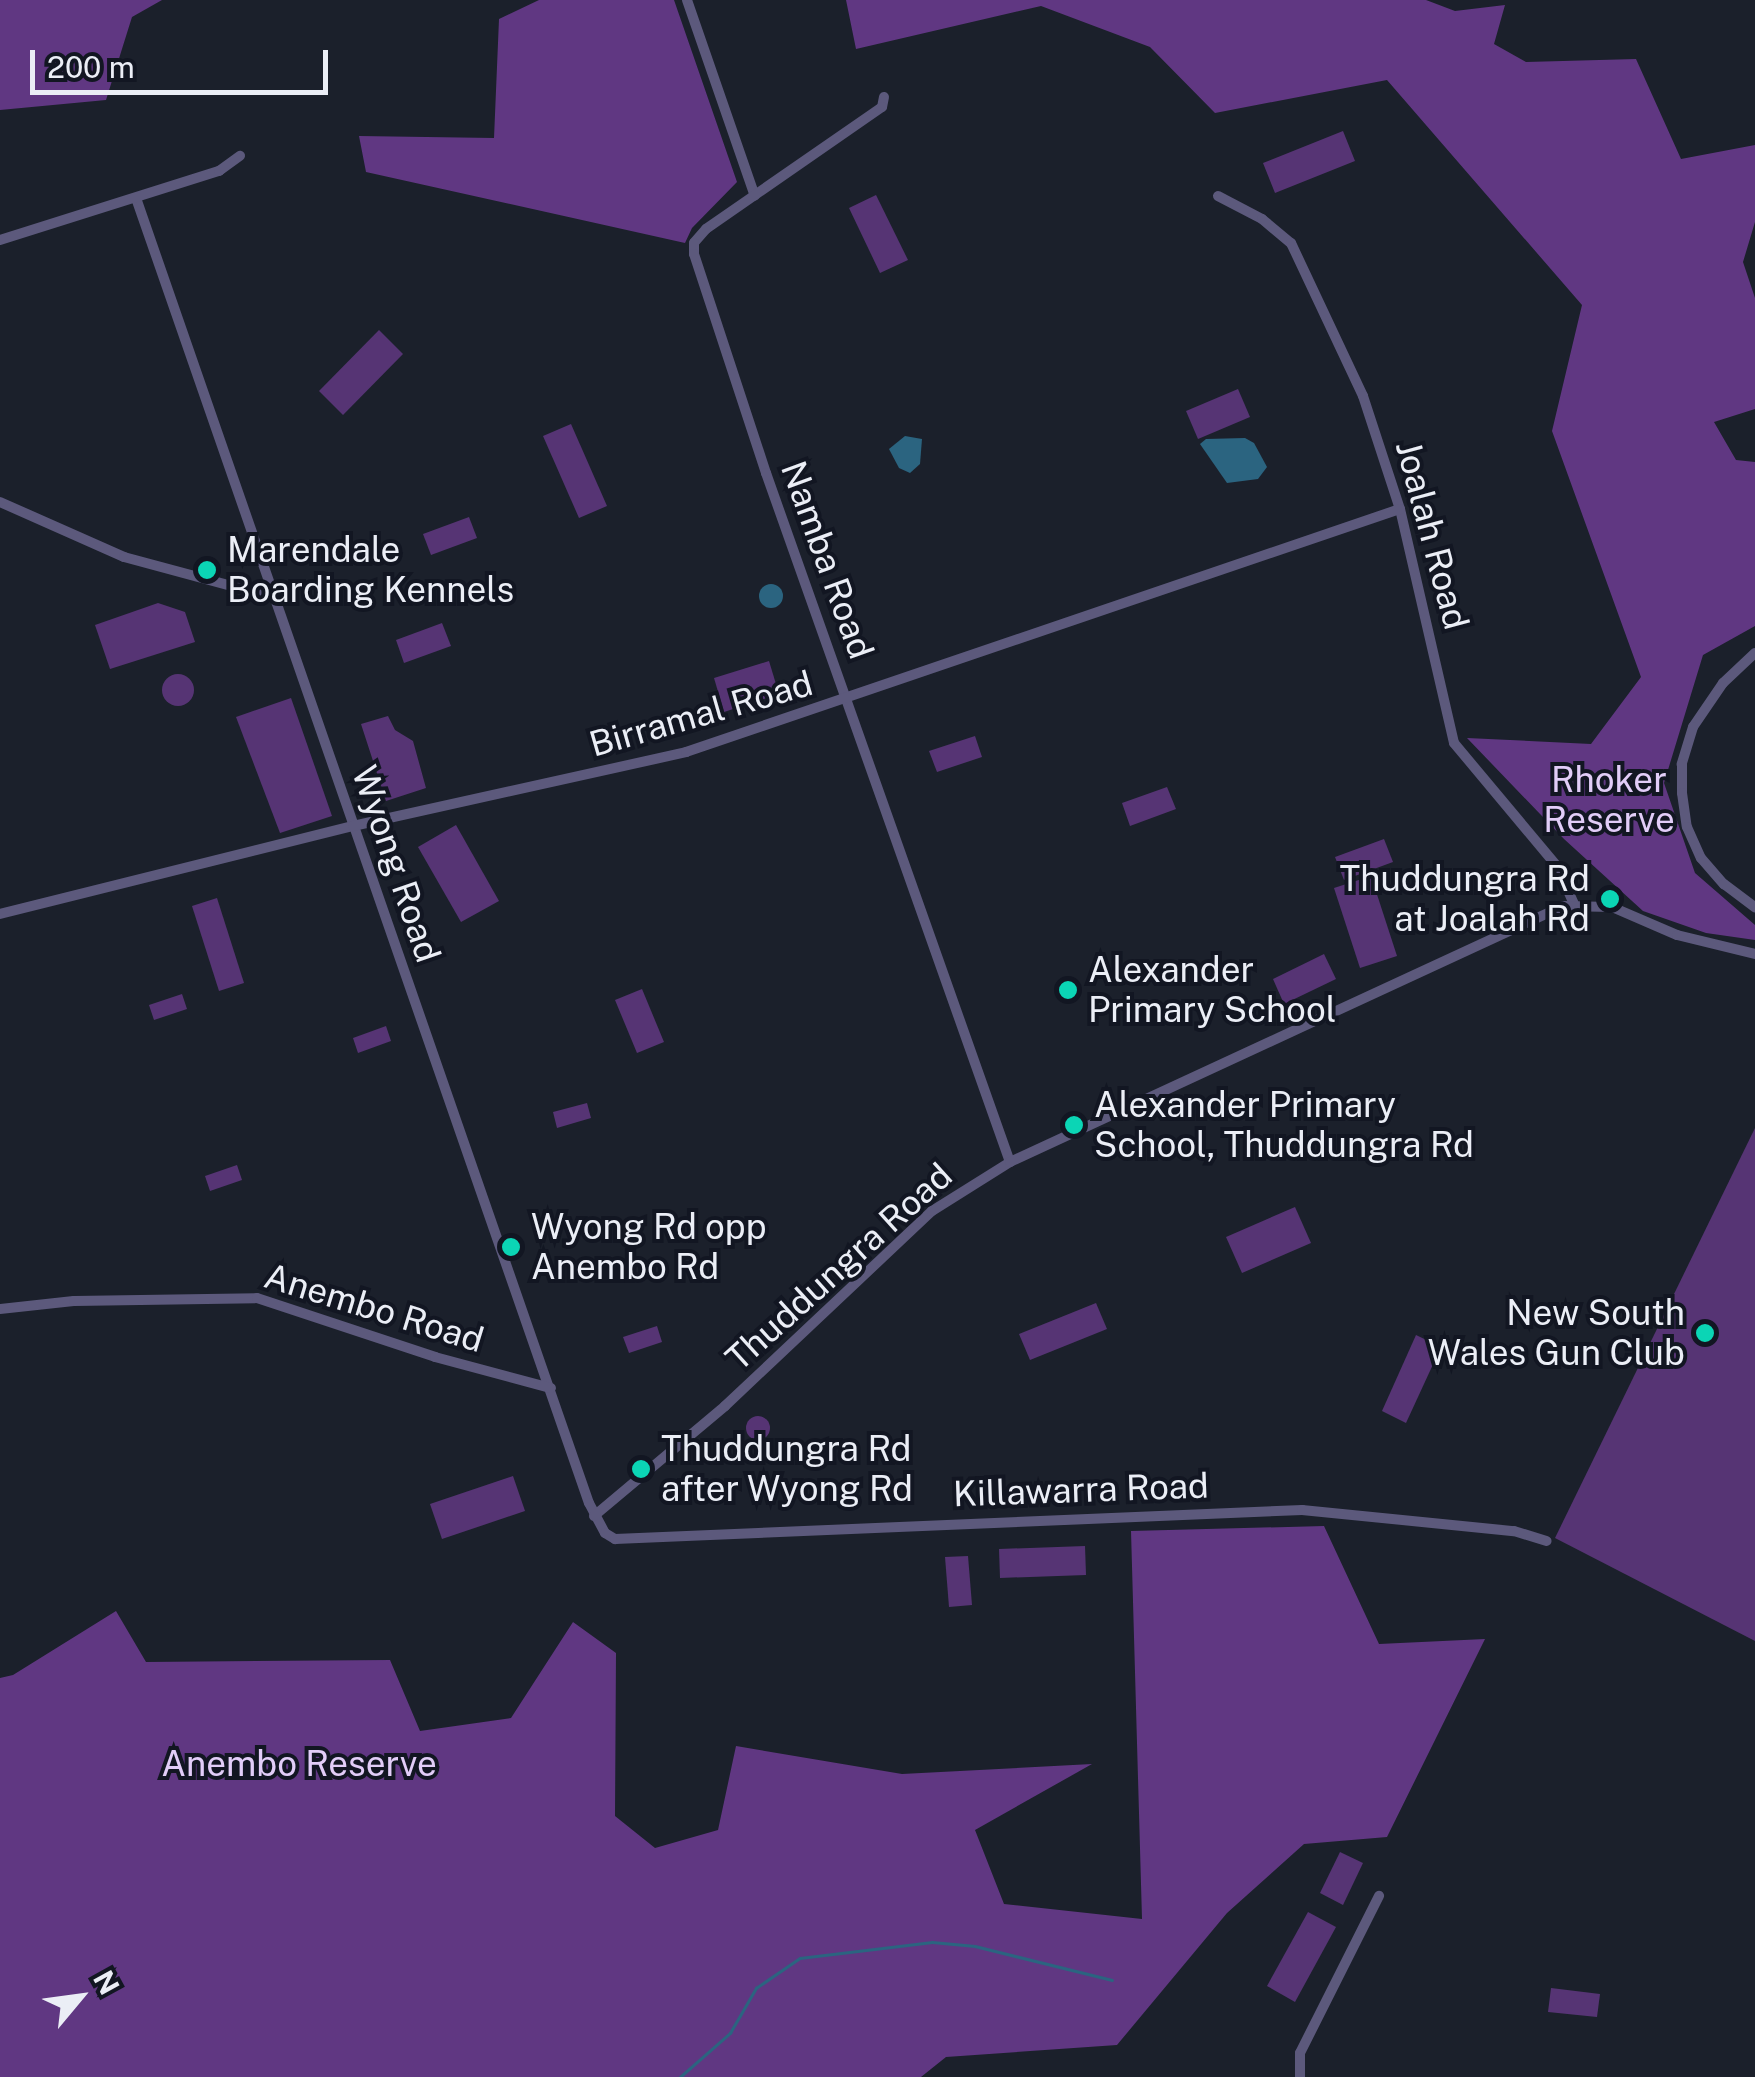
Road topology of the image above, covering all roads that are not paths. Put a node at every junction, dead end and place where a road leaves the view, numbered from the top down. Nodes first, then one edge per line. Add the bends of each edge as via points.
1 (687, 0) edge
2 (884, 97) dead end
3 (240, 156) dead end
4 (755, 196) junction
5 (1218, 196) dead end
6 (136, 198) junction
7 (0, 240) edge
8 (0, 502) edge
9 (1400, 509) junction
10 (273, 592) junction
11 (1755, 653) edge
12 (847, 700) junction
13 (353, 826) junction
14 (1574, 904) junction
15 (1755, 907) edge
16 (0, 914) edge
17 (1755, 954) edge
18 (1010, 1162) junction
19 (0, 1309) edge
20 (551, 1388) junction
21 (594, 1516) junction
22 (615, 1538) joint
23 (1546, 1541) dead end
24 (1379, 1896) dead end
25 (1300, 2077) edge

1 - 4 street
2 - 4 street, Namba Road via 882,107
3 - 6 street via 219,171
4 - 12 street, Namba Road via 700,234 694,254
5 - 9 street, Joalah Road via 1291,244 1363,396
6 - 7 street
6 - 10 street, Wyong Road
8 - 10 street via 124,556
9 - 12 street, Birramal Road
9 - 14 street, Joalah Road via 1454,743 1556,866
10 - 13 street, Wyong Road
11 - 15 street via 1693,727 1682,764 1688,827 1701,858
12 - 13 street, Birramal Road via 686,752
12 - 18 street, Namba Road
13 - 16 street, Birramal Road
13 - 20 street, Wyong Road
14 - 17 street, Thuddungra Road via 1612,907 1677,935
14 - 18 street, Thuddungra Road
18 - 21 street, Thuddungra Road via 932,1212 725,1406
19 - 20 street, Anembo Road via 257,1298
20 - 21 street, Wyong Road
21 - 22 street, Wyong Road
22 - 23 street, Killawarra Road via 1302,1510 1514,1531
24 - 25 street via 1300,2054

